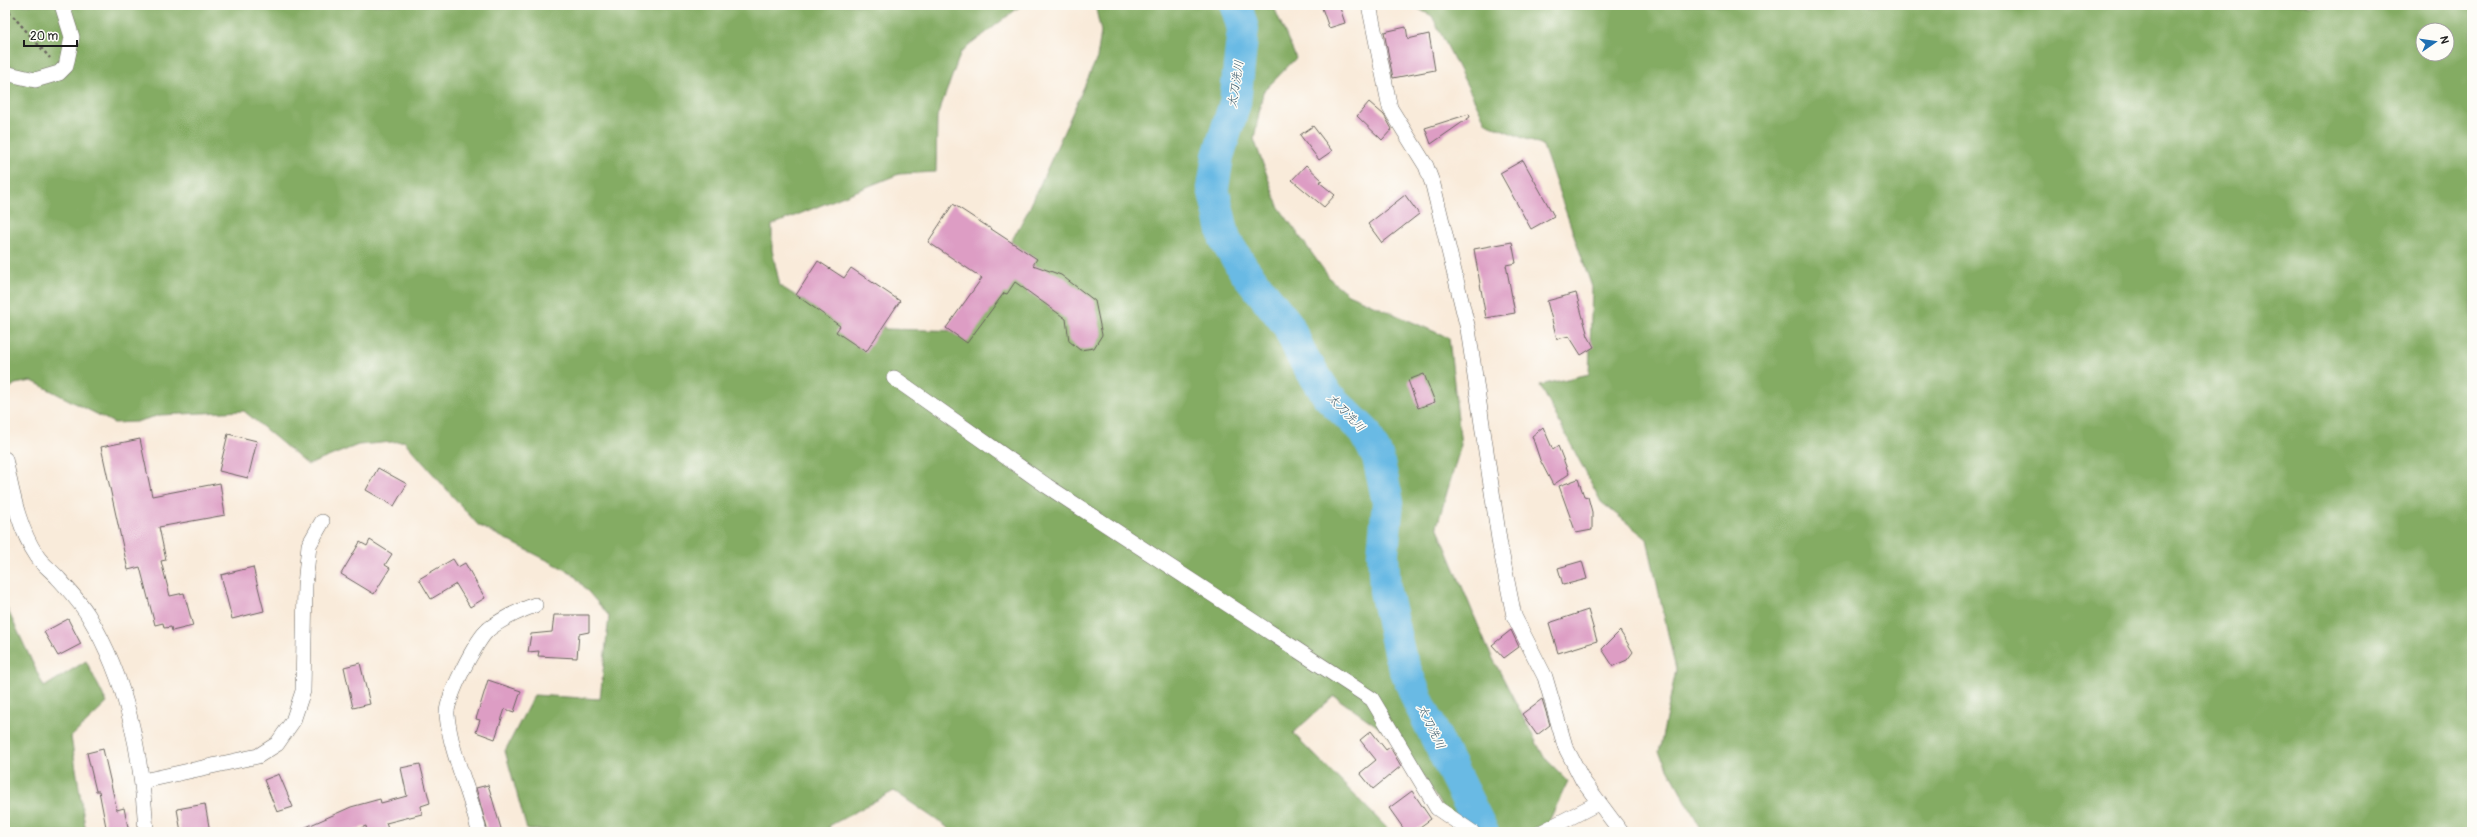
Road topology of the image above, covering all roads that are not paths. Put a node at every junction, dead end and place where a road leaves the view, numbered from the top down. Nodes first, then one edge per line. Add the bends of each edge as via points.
1 (62, 5) edge
2 (1369, 5) edge
3 (5, 73) edge
4 (894, 378) dead end
5 (5, 459) edge
6 (322, 522) dead end
7 (535, 605) dead end
8 (143, 781) junction
9 (1598, 803) junction
10 (146, 832) edge
11 (479, 832) edge
12 (1472, 832) edge
13 (1542, 832) edge
14 (1621, 832) edge

1 - 3 street via 72,37 66,66 61,71 35,80
2 - 9 street via 1390,108 1426,166 1433,185 1468,329 1500,546 1514,616 1545,677 1565,746
4 - 12 street via 1047,486 1372,699 1437,808
5 - 8 street via 16,508 24,532 37,557 88,614 110,656 132,720
6 - 8 street via 309,545 304,585 303,691 293,721 277,744 258,756
7 - 11 street via 513,614 488,630 463,670 446,713 452,747
8 - 10 street
9 - 13 street
9 - 14 street

